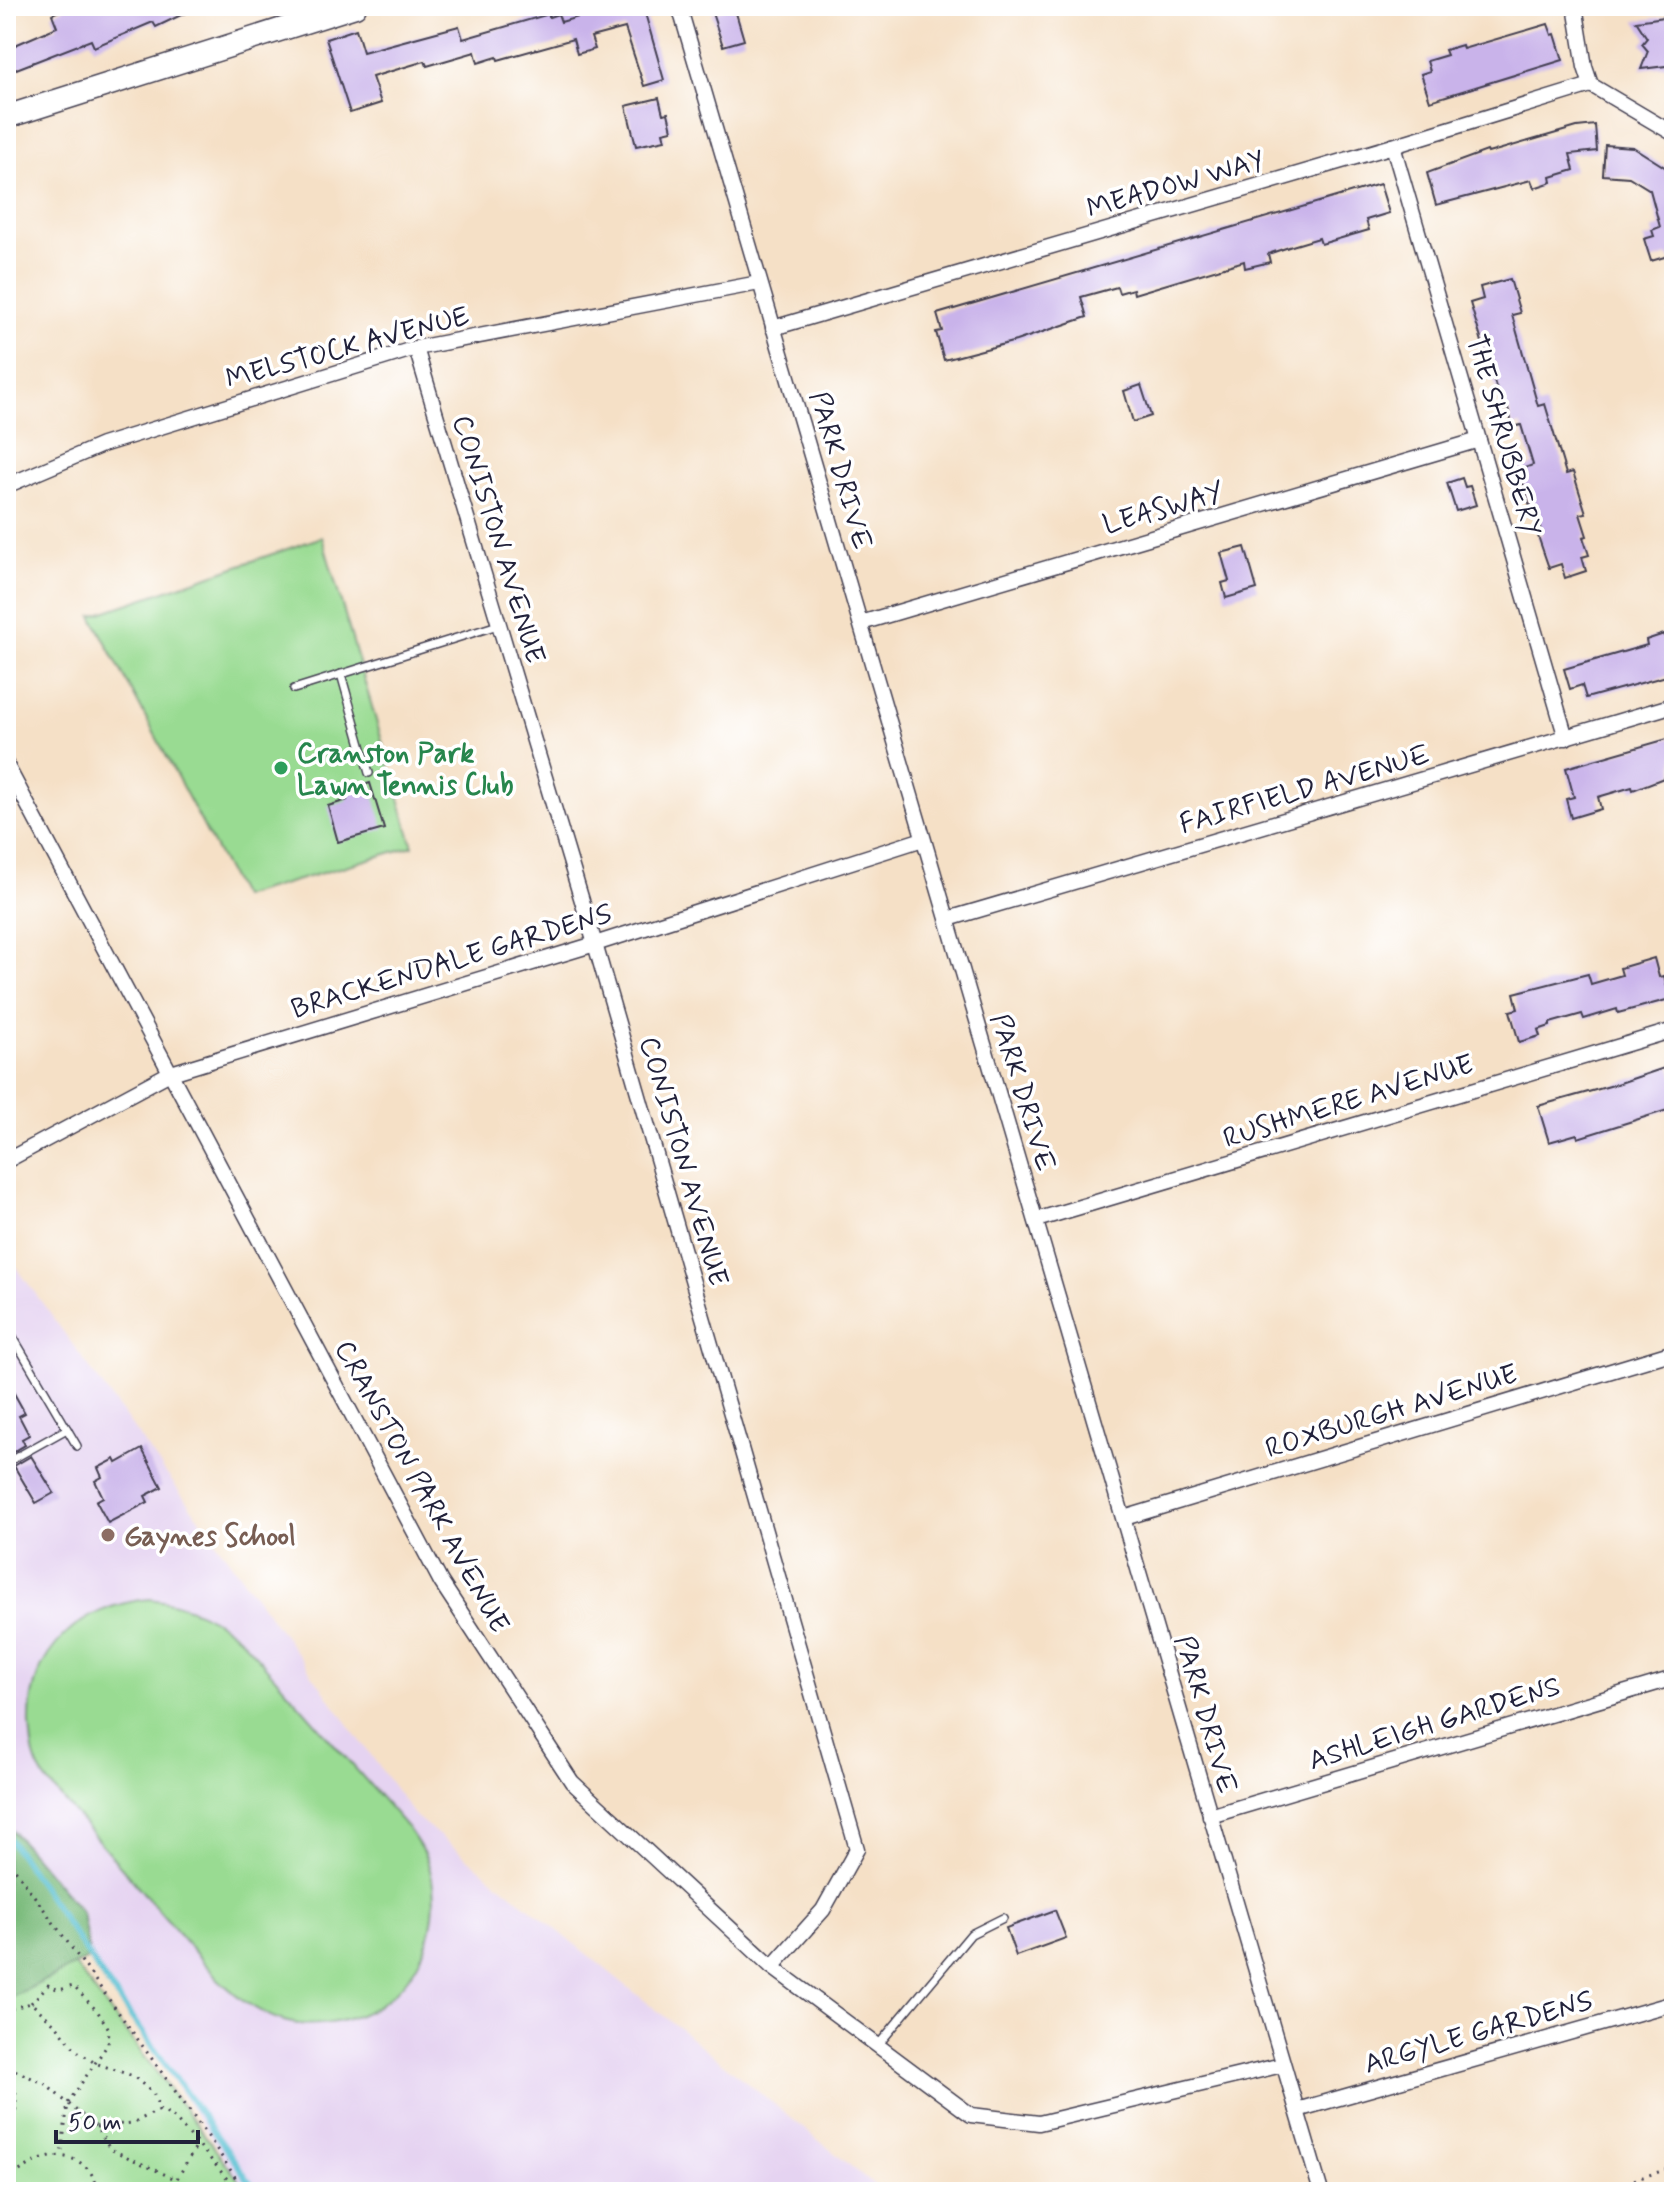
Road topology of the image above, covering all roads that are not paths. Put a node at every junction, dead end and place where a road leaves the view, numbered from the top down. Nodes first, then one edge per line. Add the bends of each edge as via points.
1 (355, 6) edge
2 (679, 6) edge
3 (1575, 6) edge
4 (331, 9) edge
5 (1591, 85) junction
6 (6, 117) edge
7 (1674, 134) edge
8 (1393, 146) junction
9 (759, 283) junction
10 (773, 328) junction
11 (416, 348) junction
12 (1479, 440) junction
13 (6, 486) edge
14 (861, 623) junction
15 (498, 625) junction
16 (341, 674) junction
17 (294, 689) dead end
18 (1674, 705) edge
19 (1566, 738) junction
20 (6, 764) edge
21 (369, 773) dead end
22 (923, 839) junction
23 (948, 919) junction
24 (595, 944) junction
25 (1674, 1030) edge
26 (168, 1074) junction
27 (6, 1161) edge
28 (1036, 1220) junction
29 (6, 1325) edge
30 (1674, 1352) edge
31 (67, 1429) junction
32 (77, 1446) dead end
33 (6, 1463) edge
34 (1124, 1518) junction
35 (1674, 1678) edge
36 (1210, 1816) junction
37 (1003, 1918) dead end
38 (772, 1967) junction
39 (1674, 2003) edge
40 (879, 2044) junction
41 (1282, 2065) junction
42 (1297, 2110) junction
43 (1321, 2192) edge

1 - 4 main road
2 - 9 street, PARK DRIVE
3 - 5 street
4 - 6 main road
5 - 7 street
5 - 8 street, MEADOW WAY
8 - 10 street, MEADOW WAY
8 - 12 street, THE SHRUBBERY
9 - 10 street, PARK DRIVE
9 - 11 street, MELSTOCK AVENUE
10 - 14 street, PARK DRIVE
11 - 13 street, MELSTOCK AVENUE via 102,445
11 - 15 street, CONISTON AVENUE
12 - 14 street, LEASWAY
12 - 19 street, THE SHRUBBERY
14 - 22 street, PARK DRIVE
15 - 16 lane
15 - 24 street, CONISTON AVENUE
16 - 17 lane
16 - 21 lane
18 - 19 street, FAIRFIELD AVENUE
19 - 23 street, FAIRFIELD AVENUE
20 - 26 street, CRANSTON PARK AVENUE
22 - 23 street, PARK DRIVE
22 - 24 street, BRACKENDALE GARDENS
23 - 28 street, PARK DRIVE
24 - 26 street, BRACKENDALE GARDENS
24 - 38 street, CONISTON AVENUE via 857,1849 823,1910
25 - 28 street, RUSHMERE AVENUE
26 - 27 street, BRACKENDALE GARDENS
26 - 38 street, CRANSTON PARK AVENUE via 441,1582 572,1782
28 - 34 street, PARK DRIVE
29 - 31 lane
30 - 34 street, ROXBURGH AVENUE
31 - 32 lane
31 - 33 lane
34 - 36 street, PARK DRIVE
35 - 36 street, ASHLEIGH GARDENS
36 - 41 street, PARK DRIVE
37 - 40 lane via 971,1934
38 - 40 street, CRANSTON PARK AVENUE
39 - 42 street, ARGYLE GARDENS
40 - 41 street, CRANSTON PARK AVENUE via 971,2115 1039,2123
41 - 42 street, PARK DRIVE
42 - 43 street, PARK DRIVE

